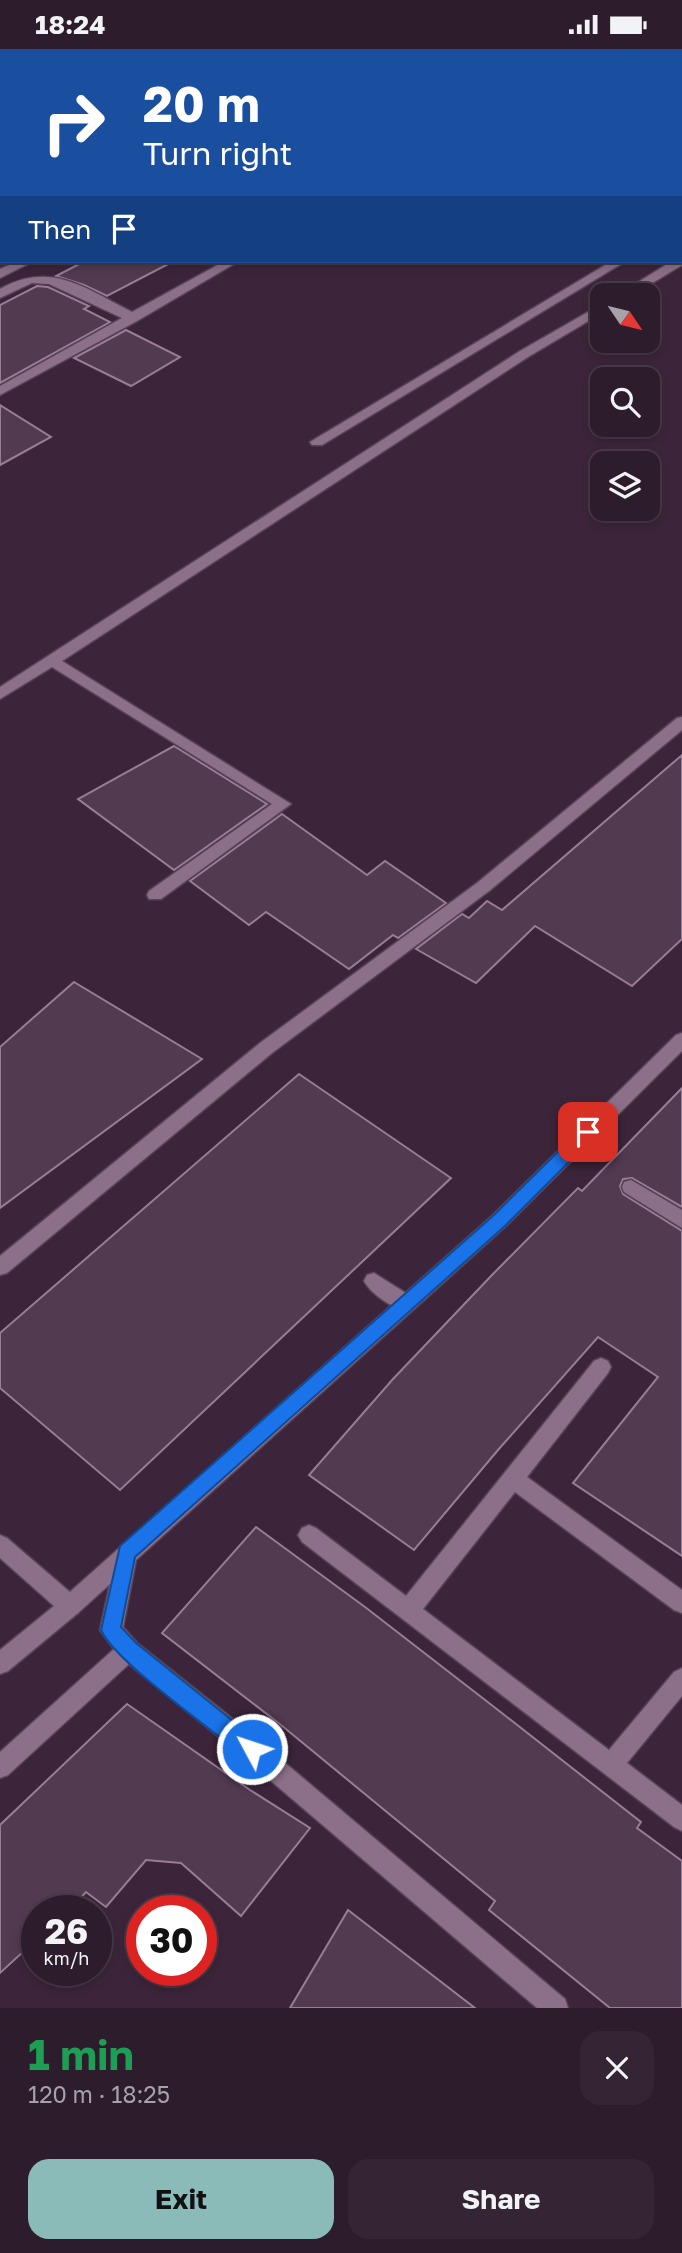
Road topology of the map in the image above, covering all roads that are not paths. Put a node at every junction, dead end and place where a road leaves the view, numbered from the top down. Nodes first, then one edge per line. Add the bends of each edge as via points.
1 (24, 263) edge
2 (229, 263) edge
3 (617, 263) edge
4 (677, 263) edge
5 (0, 274) edge
6 (644, 283) edge
7 (0, 294) edge
8 (590, 315) edge
9 (133, 318) junction
10 (0, 391) edge
11 (317, 442) dead end
12 (52, 661) junction
13 (0, 694) edge
14 (682, 722) edge
15 (155, 895) dead end
16 (682, 1040) edge
17 (631, 1187) dead end
18 (682, 1220) edge
19 (0, 1267) edge
20 (374, 1281) dead end
21 (405, 1303) junction
22 (601, 1367) dead end
23 (514, 1479) junction
24 (309, 1535) dead end
25 (0, 1545) edge
26 (127, 1553) junction
27 (682, 1603) edge
28 (70, 1606) junction
29 (408, 1611) junction
30 (129, 1650) junction
31 (0, 1664) edge
32 (682, 1679) edge
33 (611, 1765) junction
34 (0, 1767) edge
35 (682, 1819) edge
36 (556, 2008) edge

1 - 5 street
2 - 9 street
3 - 11 street
4 - 6 street
7 - 9 street via 38,278
8 - 12 street
9 - 10 street
12 - 13 street
12 - 15 street via 283,804
14 - 19 street via 484,887 266,1048
16 - 21 street via 500,1220
17 - 18 street
20 - 21 street
21 - 26 street
22 - 23 street
23 - 27 street
23 - 29 street
24 - 29 street
25 - 28 street
26 - 28 street
26 - 30 street via 111,1630
28 - 31 street
29 - 33 street
30 - 34 street
30 - 36 street
32 - 33 street
33 - 35 street

